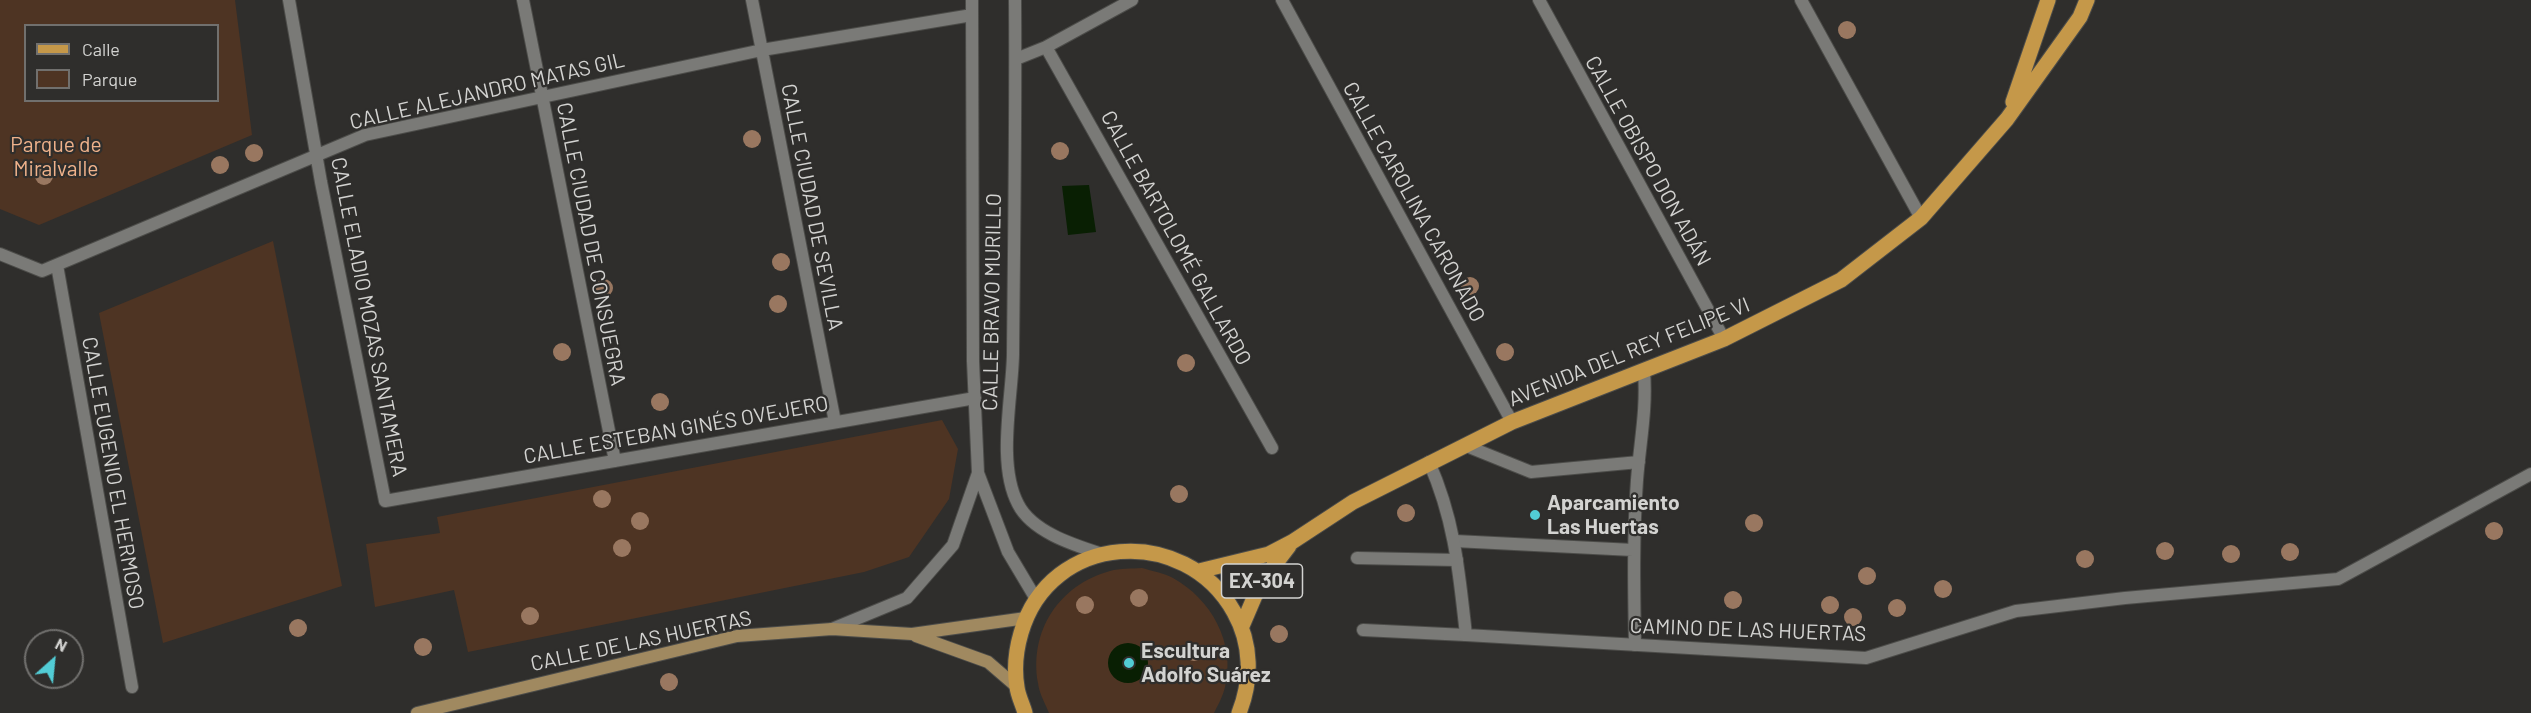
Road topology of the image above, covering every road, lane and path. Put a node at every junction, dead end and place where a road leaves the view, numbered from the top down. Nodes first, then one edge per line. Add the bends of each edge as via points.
1 (289, 0) edge
2 (523, 0) edge
3 (752, 0) edge
4 (972, 0) edge
5 (1015, 0) edge
6 (1132, 0) edge
7 (1282, 0) edge
8 (1539, 0) edge
9 (1801, 0) edge
10 (2048, 0) edge
11 (2087, 0) edge
12 (972, 15) junction
13 (1046, 47) junction
14 (762, 50) junction
15 (1016, 59) junction
16 (542, 96) junction
17 (2007, 119) junction
18 (318, 155) junction
19 (1921, 218) junction
20 (0, 254) edge
21 (57, 265) junction
22 (1724, 339) junction
23 (1644, 371) junction
24 (975, 398) junction
25 (835, 422) junction
26 (1512, 422) junction
27 (1464, 445) junction
28 (1272, 448) dead end
29 (615, 460) junction
30 (1429, 462) junction
31 (1639, 462) junction
32 (978, 473) junction
33 (2531, 474) edge
34 (385, 501) joint
35 (1455, 541) junction
36 (1292, 542) junction
37 (1633, 550) junction
38 (1102, 554) junction
39 (1357, 558) dead end
40 (1457, 560) junction
41 (1199, 571) junction
42 (1036, 599) junction
43 (1026, 618) junction
44 (1242, 626) junction
45 (832, 629) junction
46 (1363, 630) dead end
47 (912, 634) junction
48 (1466, 635) junction
49 (1635, 645) junction
50 (132, 687) dead end
51 (1017, 687) junction
52 (418, 712) edge
53 (1025, 713) edge
54 (1239, 713) edge

1 - 18 street, CALLE ELADIO MOZAS SANTAMERA
2 - 16 street, CALLE CIUDAD DE CONSUEGRA
3 - 14 street, CALLE CIUDAD DE SEVILLA
4 - 12 street, CALLE BRAVO MURILLO
5 - 15 street, CALLE BRAVO MURILLO
6 - 13 street
7 - 26 street, CALLE CAROLINA CARONADO
8 - 22 street, CALLE OBISPO DON ADÁN
9 - 19 street
10 - 17 main road, AVENIDA DEL REY FELIPE VI
11 - 17 main road, AVENIDA DEL REY FELIPE VI via 2080,17
12 - 14 street, CALLE ALEJANDRO MATAS GIL
12 - 24 street, CALLE BRAVO MURILLO
13 - 15 street
13 - 28 street, CALLE BARTOLOMÉ GALLARDO
14 - 16 street, CALLE ALEJANDRO MATAS GIL
14 - 25 street, CALLE CIUDAD DE SEVILLA
15 - 38 street, CALLE BRAVO MURILLO via 1007,454 1011,485 1018,505 1036,524 1061,541
16 - 18 street, CALLE ALEJANDRO MATAS GIL via 365,135
16 - 29 street, CALLE CIUDAD DE CONSUEGRA
17 - 19 main road, AVENIDA DEL REY FELIPE VI
18 - 21 street, CALLE ALEJANDRO MATAS GIL
18 - 34 street, CALLE ELADIO MOZAS SANTAMERA
19 - 22 main road, AVENIDA DEL REY FELIPE VI via 1841,280
20 - 21 street, CALLE ALEJANDRO MATAS GIL via 42,272
21 - 50 street, CALLE EUGENIO EL HERMOSO
22 - 23 main road, AVENIDA DEL REY FELIPE VI
23 - 26 main road, AVENIDA DEL REY FELIPE VI
23 - 31 street via 1646,402
24 - 25 street, CALLE ESTEBAN GINÉS OVEJERO
24 - 32 street, CALLE BRAVO MURILLO
25 - 29 street, CALLE ESTEBAN GINÉS OVEJERO
26 - 27 main road, AVENIDA DEL REY FELIPE VI
27 - 30 main road, AVENIDA DEL REY FELIPE VI
27 - 31 street via 1531,472
29 - 34 street, CALLE ESTEBAN GINÉS OVEJERO
30 - 35 street
30 - 36 main road, AVENIDA DEL REY FELIPE VI via 1353,502
31 - 37 street
32 - 42 street, CALLE BRAVO MURILLO via 1008,552
32 - 45 street, CALLE BRAVO MURILLO via 954,545 906,598
33 - 49 street, CAMINO DE LAS HUERTAS via 2338,579 2016,611 1866,658
35 - 37 street
35 - 40 street
36 - 41 main road, EX-304 via 1269,554
36 - 44 main road, EX-304 via 1260,584
37 - 49 street
38 - 41 main road via 1135,550 1168,555
38 - 42 main road via 1076,564 1054,579
39 - 40 street
40 - 48 street
41 - 44 main road via 1225,595
42 - 43 main road
43 - 47 main road
43 - 51 main road via 1016,652
44 - 54 main road via 1249,660 1246,695
45 - 47 main road, CALLE DE LAS HUERTAS
45 - 52 main road, CALLE DE LAS HUERTAS via 738,636
46 - 48 street, CAMINO DE LAS HUERTAS
47 - 51 main road via 988,662
48 - 49 street, CAMINO DE LAS HUERTAS
51 - 53 main road

